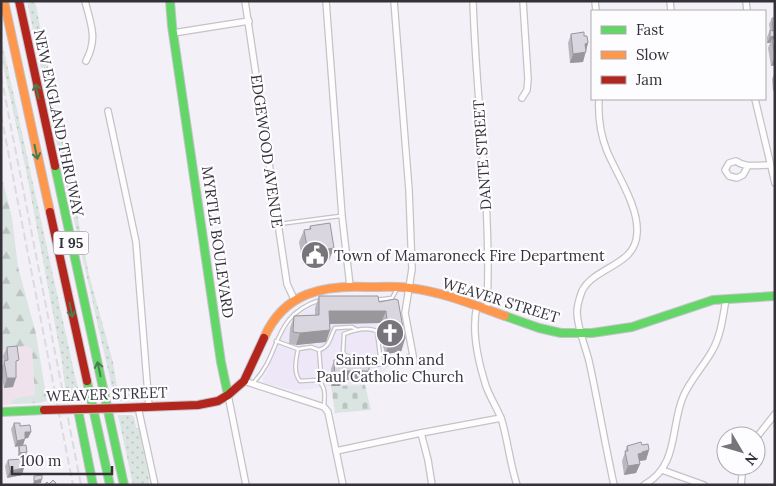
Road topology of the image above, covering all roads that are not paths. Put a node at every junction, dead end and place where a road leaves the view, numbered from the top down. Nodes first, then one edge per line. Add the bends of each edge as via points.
1 (4, 1) edge
2 (19, 1) edge
3 (85, 1) edge
4 (170, 1) edge
5 (245, 1) edge
6 (326, 1) edge
7 (394, 1) edge
8 (473, 1) edge
9 (522, 1) edge
10 (249, 21) junction
11 (173, 33) junction
12 (86, 61) dead end
13 (522, 98) dead end
14 (599, 100) edge
15 (755, 100) edge
16 (108, 111) dead end
17 (770, 165) junction
18 (748, 166) dead end
19 (775, 183) edge
20 (342, 216) junction
21 (278, 224) junction
22 (350, 286) junction
23 (397, 288) junction
24 (409, 288) junction
25 (775, 296) edge
26 (294, 299) junction
27 (726, 299) junction
28 (328, 300) edge
29 (371, 300) edge
30 (477, 306) junction
31 (487, 308) junction
32 (357, 330) junction
33 (581, 333) junction
34 (276, 341) junction
35 (298, 349) junction
36 (319, 350) junction
37 (413, 358) joint
38 (381, 364) junction
39 (318, 380) junction
40 (244, 381) junction
41 (253, 384) junction
42 (228, 395) junction
43 (138, 407) junction
44 (149, 407) junction
45 (324, 407) junction
46 (1, 412) edge
47 (79, 412) junction
48 (775, 414) edge
49 (501, 418) junction
50 (766, 426) edge
51 (421, 433) junction
52 (336, 451) junction
53 (662, 470) junction
54 (93, 485) edge
55 (110, 485) edge
56 (124, 485) edge
57 (155, 485) edge
58 (246, 485) edge
59 (343, 485) edge
60 (432, 485) edge
61 (517, 485) edge
62 (614, 485) edge
63 (644, 485) edge
64 (704, 485) edge

1 -> 55 main road, NEW ENGLAND THRUWAY / I 95
56 -> 2 main road, NEW ENGLAND THRUWAY / I 95
3 - 12 street via 94,39
4 - 11 main road, MYRTLE BOULEVARD
5 - 10 street, EDGEWOOD AVENUE
6 - 20 street
7 - 24 street via 409,190 412,268
8 - 31 street, DANTE STREET via 489,270
9 - 13 street via 528,79
10 - 11 street
10 - 21 street, EDGEWOOD AVENUE
11 - 42 main road, MYRTLE BOULEVARD
14 - 33 street via 602,136 630,202 637,235 623,260 599,274 583,290 577,305
15 - 17 street
16 - 44 street via 136,242
17 - 18 street
17 - 19 street
20 - 21 lane
20 - 22 street
21 - 26 street, EDGEWOOD AVENUE via 287,284
22 - 23 main road, WEAVER STREET
22 - 26 main road, WEAVER STREET via 324,288
23 - 24 main road, WEAVER STREET
23 - 29 lane via 392,298
24 - 30 main road, WEAVER STREET
24 - 37 street via 405,313
25 - 27 main road, WEAVER STREET
26 - 40 main road, WEAVER STREET via 269,326
27 - 33 main road, WEAVER STREET via 697,304 632,327
27 - 53 street via 713,350 683,396 669,457
28 - 34 lane via 311,303 293,315
30 - 31 main road, WEAVER STREET
30 - 49 street via 474,317 477,352 486,387
31 - 33 main road, WEAVER STREET via 540,328
32 - 36 lane via 352,327 335,328 328,344
32 - 38 lane via 377,331
32 - 38 lane via 343,337 345,355 371,365
33 - 62 street
34 - 35 lane
34 - 41 lane via 262,374
35 - 36 lane via 311,347
35 - 39 lane via 296,377 300,381
36 - 39 lane via 321,374
37 - 38 lane
39 - 45 lane via 325,393
40 - 41 street
40 - 42 main road, WEAVER STREET
41 - 45 street
42 - 44 main road, WEAVER STREET via 218,401 198,405
42 - 58 street, MYRTLE BOULEVARD
43 - 44 main road, WEAVER STREET
43 - 47 main road, WEAVER STREET, bridge
43 - 57 street
45 - 52 street via 328,412
46 - 47 main road, WEAVER STREET, bridge
47 - 54 main road
48 - 50 street
49 - 51 street
49 - 61 street
51 - 52 street
51 - 60 street
52 - 59 street
53 - 63 street
53 - 64 street

